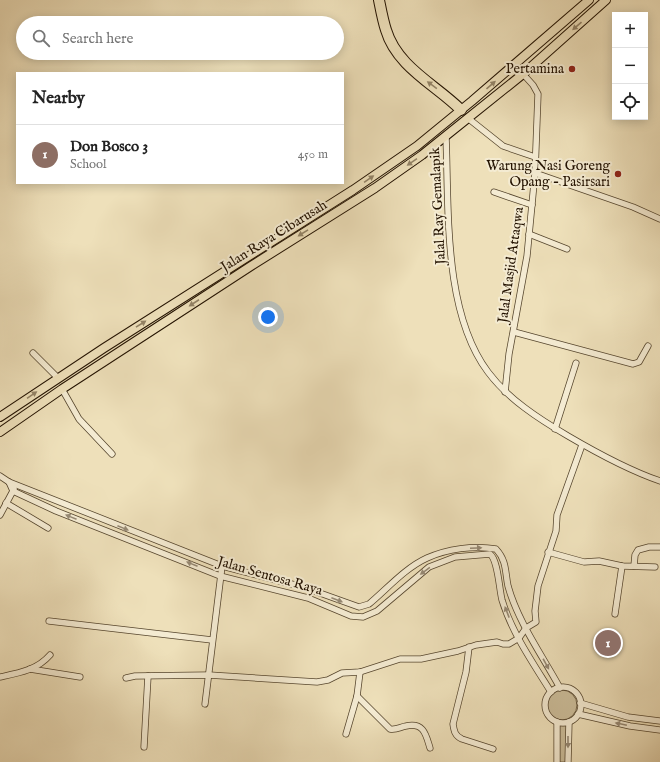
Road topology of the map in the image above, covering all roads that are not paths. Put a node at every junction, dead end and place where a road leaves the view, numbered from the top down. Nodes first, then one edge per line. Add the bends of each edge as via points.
1 (379, 0) edge
2 (589, 0) edge
3 (606, 0) edge
4 (523, 74) junction
5 (461, 110) junction
6 (469, 119) junction
7 (438, 129) junction
8 (446, 138) junction
9 (535, 156) junction
10 (535, 173) junction
11 (494, 192) dead end
12 (532, 205) junction
13 (660, 220) edge
14 (529, 234) junction
15 (567, 249) dead end
16 (514, 332) junction
17 (648, 346) dead end
18 (33, 353) dead end
19 (576, 363) dead end
20 (58, 378) junction
21 (62, 389) junction
22 (505, 392) junction
23 (0, 417) edge
24 (555, 429) junction
25 (0, 432) edge
26 (582, 445) junction
27 (112, 454) dead end
28 (0, 476) edge
29 (660, 481) edge
30 (9, 482) junction
31 (17, 484) junction
32 (13, 491) junction
33 (6, 503) junction
34 (0, 515) edge
35 (48, 528) dead end
36 (660, 547) edge
37 (548, 552) junction
38 (222, 566) junction
39 (622, 566) junction
40 (634, 566) junction
41 (654, 567) dead end
42 (220, 576) junction
43 (614, 614) dead end
44 (49, 620) dead end
45 (526, 628) junction
46 (519, 638) junction
47 (212, 640) junction
48 (469, 647) junction
49 (50, 655) dead end
50 (30, 669) junction
51 (360, 672) junction
52 (209, 675) junction
53 (0, 676) edge
54 (148, 676) junction
55 (80, 677) dead end
56 (126, 678) dead end
57 (560, 688) junction
58 (551, 692) junction
59 (357, 696) junction
60 (580, 703) junction
61 (205, 704) dead end
62 (578, 714) junction
63 (660, 721) edge
64 (557, 722) junction
65 (569, 722) junction
66 (660, 730) edge
67 (346, 734) dead end
68 (144, 747) dead end
69 (430, 748) dead end
70 (494, 749) dead end
71 (557, 762) edge
72 (568, 762) edge

5 -> 1 highway via 400,56 386,31
5 -> 2 main road, Jalan Raya Cibarusah
3 -> 4 main road, Jalan Raya Cibarusah
4 - 6 main road, Jalan Raya Cibarusah
4 - 9 street, Jalal Masjid Attaqwa via 538,94
5 - 7 main road, Jalan Raya Cibarusah
6 - 8 main road, Jalan Raya Cibarusah
6 - 9 street via 503,146
7 - 8 main road
20 -> 7 main road, Jalan Raya Cibarusah via 353,190
8 -> 21 main road, Jalan Raya Cibarusah via 375,188
8 - 22 street, Jalal Ray Gemalapik via 449,242 466,329 488,373
9 - 10 street, Jalal Masjid Attaqwa
10 - 12 street, Jalal Masjid Attaqwa
10 - 13 street
11 - 12 street
12 - 14 street, Jalal Masjid Attaqwa
14 - 15 street
14 - 16 street, Jalal Masjid Attaqwa
16 - 17 street via 634,364 642,359
16 - 22 street, Jalal Masjid Attaqwa
18 - 20 street
19 - 24 street
23 -> 20 main road, Jalan Raya Cibarusah
21 - 25 main road, Jalan Raya Cibarusah
21 - 27 street via 80,419
22 - 24 street, Jalal Ray Gemalapik
24 - 26 street, Jalal Ray Gemalapik
26 - 29 street, Jalal Ray Gemalapik
26 - 37 street via 557,515 556,531
28 - 30 street, Jalan Sentosa Raya
30 - 31 street, Jalan Sentosa Raya
30 - 32 street
31 - 32 street
31 -> 38 street, Jalan Sentosa Raya
32 - 33 street
42 -> 32 street, Jalan Sentosa Raya via 56,511
33 - 34 street
33 - 35 street
36 - 40 street via 638,550
37 - 39 street via 584,562 599,561
37 - 45 street via 535,598 536,622
38 - 42 street
38 -> 45 street, Jalan Sentosa Raya via 303,587 360,607 369,604 426,559 455,550 496,549 503,558 512,600
39 - 40 street
39 - 43 street
40 - 41 street
46 -> 42 street, Jalan Sentosa Raya via 502,601 495,559 490,554 455,557 429,567 377,611 363,617 351,616 308,598
42 - 47 street
44 - 47 street
45 - 46 street
45 -> 57 street, Jalan Sentosa Raya
46 - 48 street via 506,644 497,642
46 - 58 street, Jalan Sentosa Raya
47 - 52 street
48 - 51 street via 421,659 400,659
48 - 70 street via 468,663 453,724 454,730 462,739
49 - 50 street via 42,664
50 - 53 street
50 - 55 street
51 - 52 street via 342,673 328,680 312,682
51 - 59 street
52 - 54 street
52 - 61 street
54 - 56 street
54 - 68 street
57 - 58 street
57 - 60 street via 575,692
58 - 64 street via 546,700 546,711 548,716
59 - 67 street
59 - 69 street via 390,729 415,726 426,732
60 - 62 street
60 - 63 street via 628,717
62 - 65 street
66 -> 62 street
64 - 65 street
64 - 71 street
65 -> 72 street

